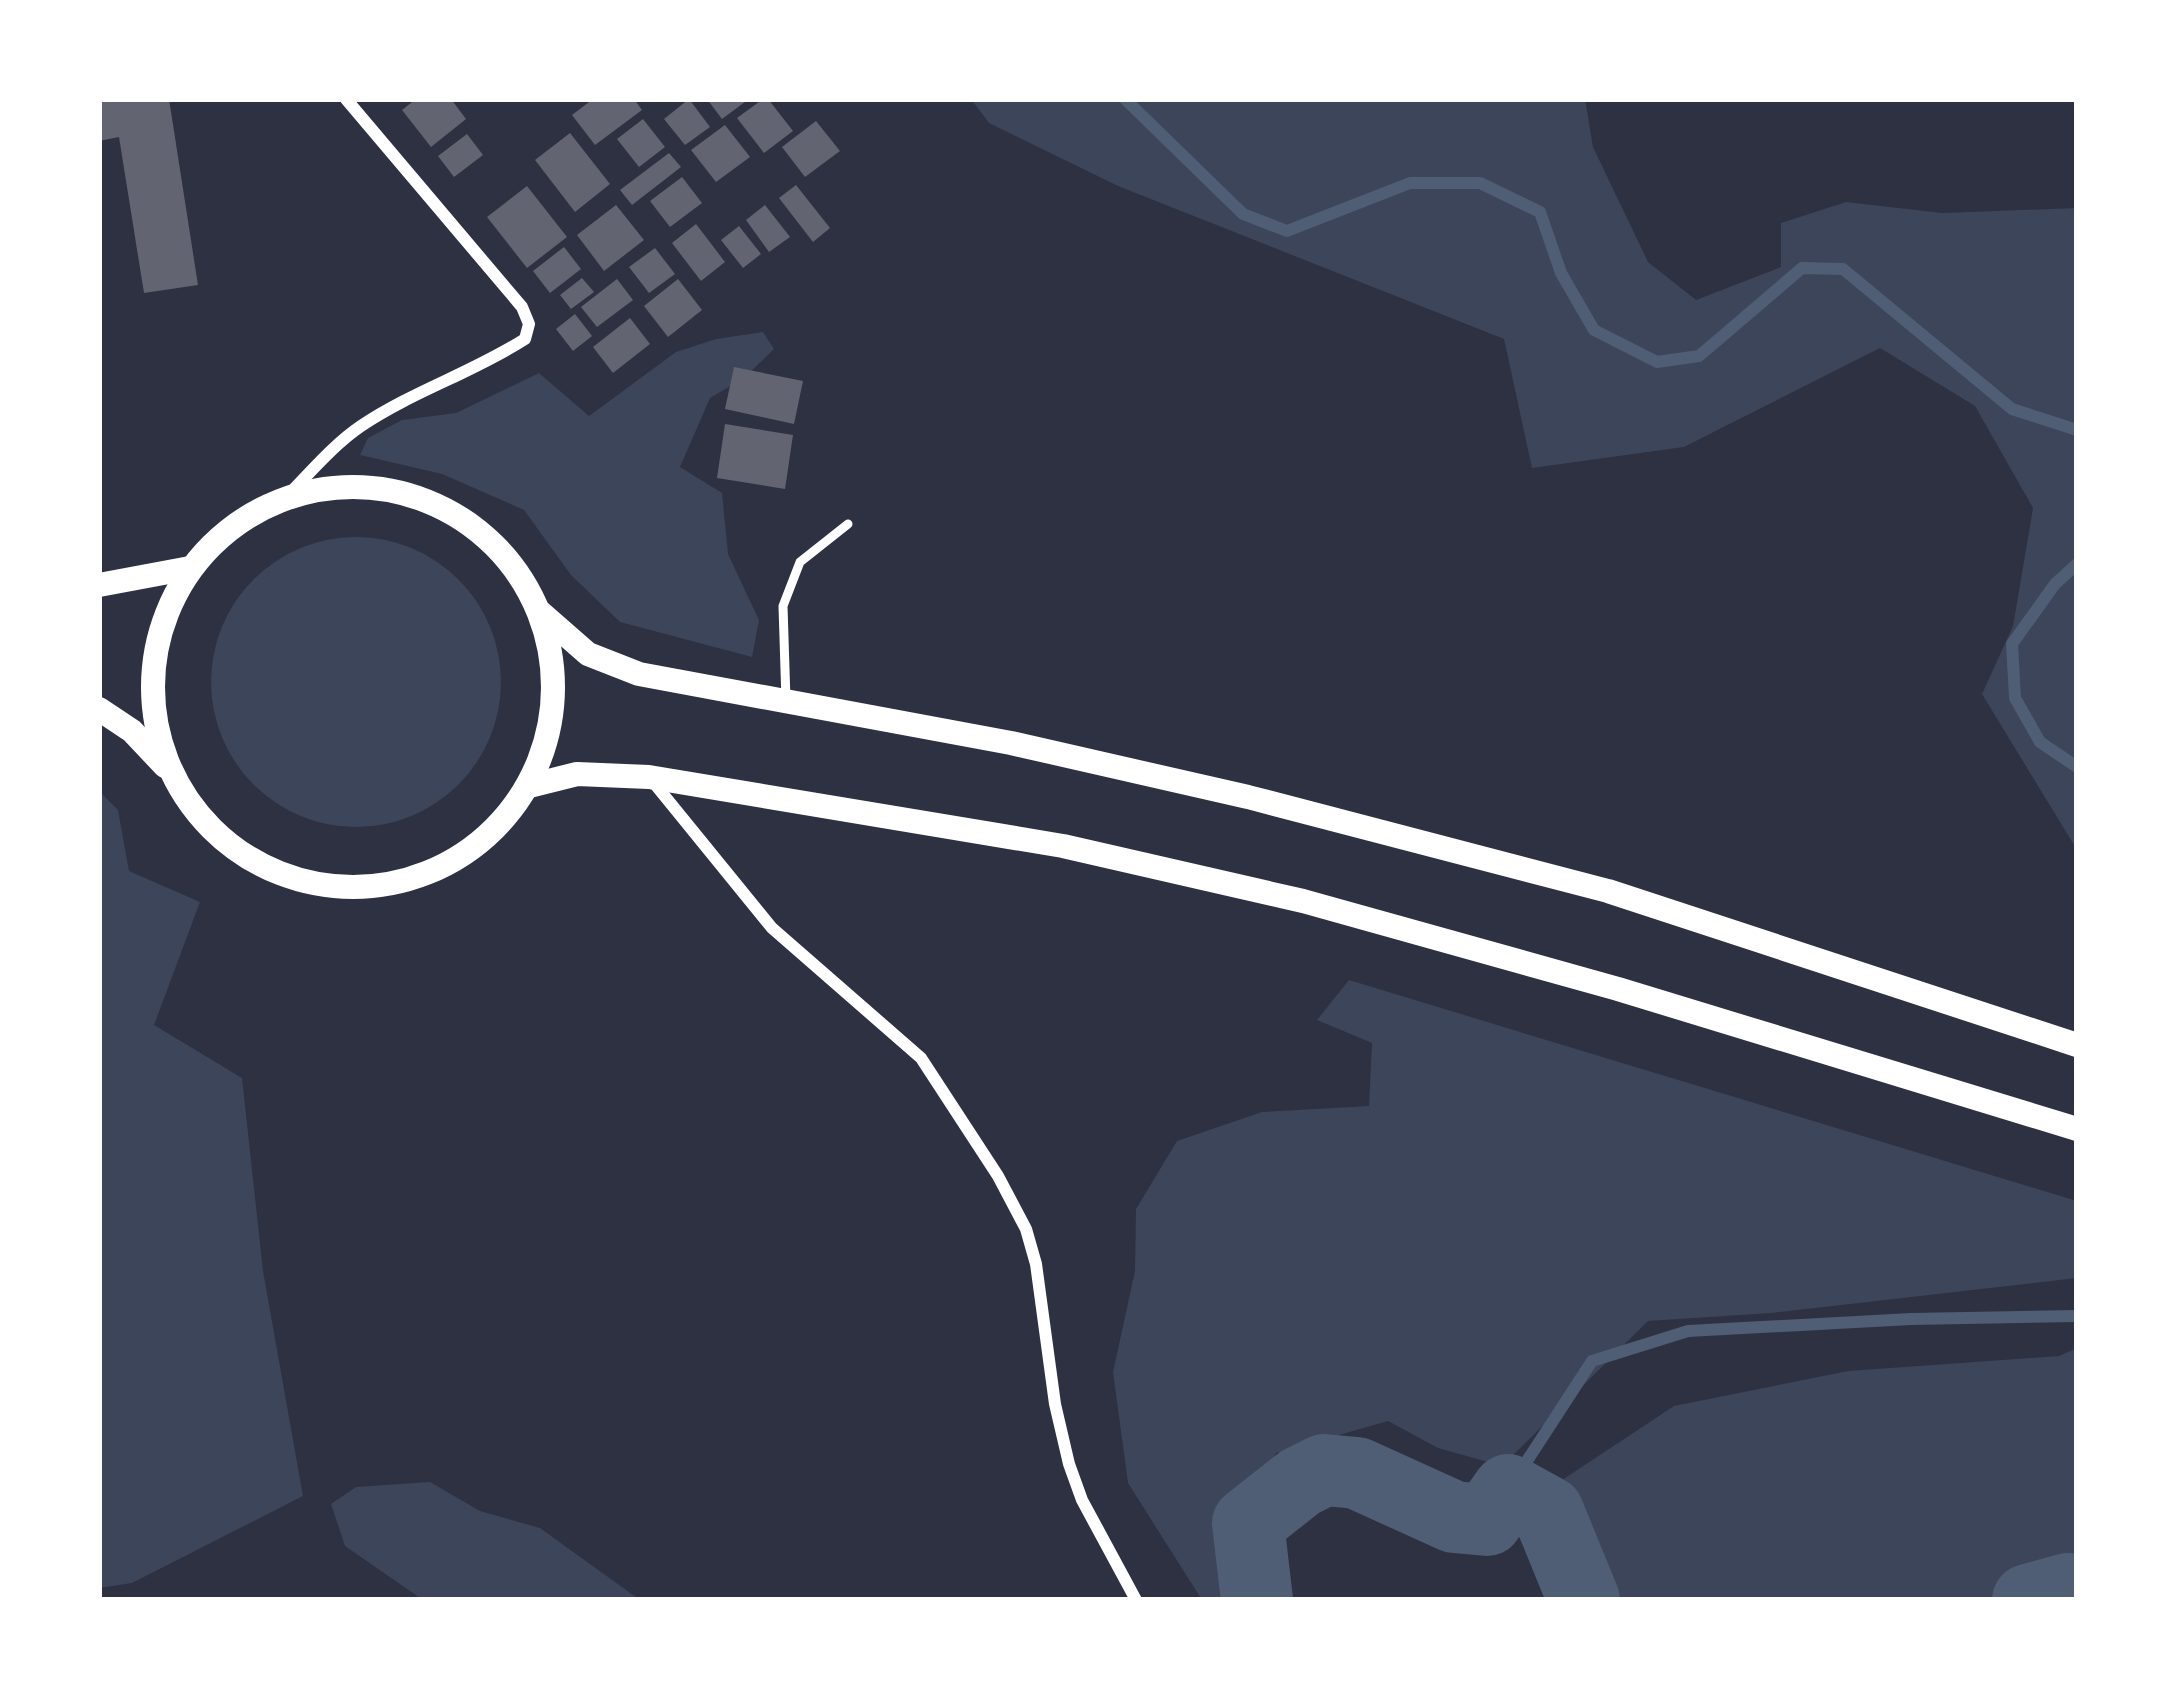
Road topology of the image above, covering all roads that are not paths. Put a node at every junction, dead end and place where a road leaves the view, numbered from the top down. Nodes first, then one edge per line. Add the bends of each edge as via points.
1 (346, 99) edge
2 (286, 496) junction
3 (848, 524) dead end
4 (190, 568) junction
5 (99, 585) edge
6 (540, 612) junction
7 (786, 701) junction
8 (99, 709) edge
9 (170, 772) junction
10 (649, 777) junction
11 (529, 786) junction
12 (2077, 1045) edge
13 (2075, 1128) edge
14 (1136, 1600) edge

1 - 2 street via 530,324 525,339 488,363 358,428
2 - 4 main road via 232,525
2 - 6 main road via 347,486 407,493 463,519 508,560
3 - 7 lane via 800,562 783,606
4 - 5 main road
4 - 9 main road via 164,615 152,667 154,721
6 - 7 main road via 614,666
6 - 11 main road via 554,670 550,730
7 - 12 main road via 1011,742 1608,891
8 - 9 main road
9 - 11 main road via 206,825 256,863 315,885 378,887 438,870 490,835
10 - 11 main road via 578,774
10 - 13 main road via 1063,846 1303,901
10 - 14 street via 772,928 921,1058 998,1176 1036,1264 1069,1464

